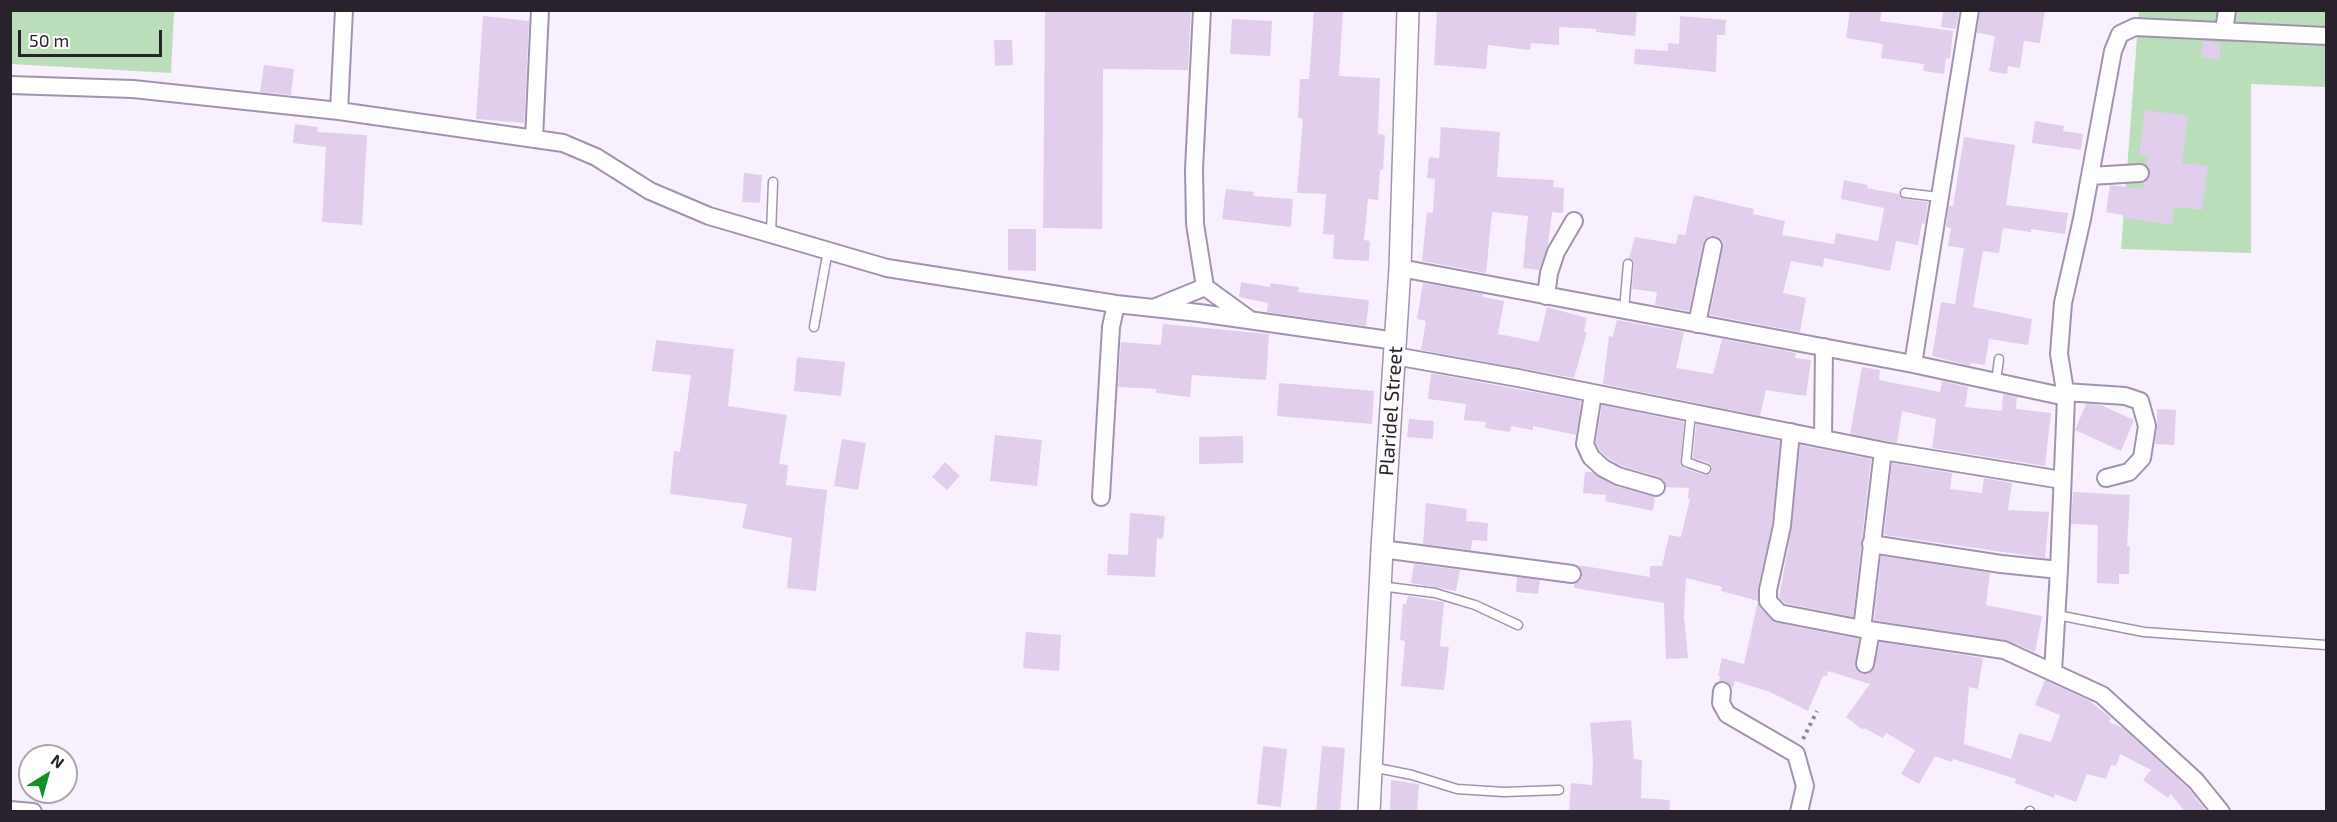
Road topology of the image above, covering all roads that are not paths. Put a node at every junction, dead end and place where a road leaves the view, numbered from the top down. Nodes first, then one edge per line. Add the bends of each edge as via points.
1 (344, 10) edge
2 (540, 10) edge
3 (1202, 10) edge
4 (1408, 10) edge
5 (1970, 10) edge
6 (2227, 10) edge
7 (2224, 30) junction
8 (2326, 36) edge
9 (10, 85) edge
10 (339, 111) junction
11 (534, 139) junction
12 (2140, 173) dead end
13 (2090, 177) junction
14 (773, 182) dead end
15 (1905, 193) dead end
16 (1940, 197) junction
17 (1574, 221) dead end
18 (771, 234) junction
19 (1713, 246) dead end
20 (828, 250) junction
21 (1628, 264) dead end
22 (1400, 268) junction
23 (1205, 287) junction
24 (1546, 296) junction
25 (1116, 304) junction
26 (1152, 308) junction
27 (1623, 311) junction
28 (1253, 321) junction
29 (1697, 324) junction
30 (814, 327) dead end
31 (1824, 347) junction
32 (1395, 349) junction
33 (1999, 359) dead end
34 (1912, 364) junction
35 (1995, 382) junction
36 (1593, 394) junction
37 (2065, 394) junction
38 (1691, 413) junction
39 (1791, 432) junction
40 (1823, 438) junction
41 (1884, 451) junction
42 (1706, 469) dead end
43 (2106, 478) dead end
44 (2062, 480) junction
45 (1656, 487) dead end
46 (1101, 497) dead end
47 (1871, 544) junction
48 (1382, 549) junction
49 (2060, 570) junction
50 (1572, 574) dead end
51 (1380, 586) junction
52 (2057, 615) junction
53 (1518, 625) dead end
54 (1867, 630) junction
55 (2326, 645) edge
56 (1865, 664) dead end
57 (2053, 672) junction
58 (1722, 691) dead end
59 (1371, 766) junction
60 (1559, 790) dead end
61 (10, 810) edge
62 (33, 812) edge
63 (1369, 812) edge
64 (1799, 812) edge
65 (2220, 812) edge

1 - 10 street
2 - 11 street
3 - 23 street via 1194,169 1195,213
4 - 22 street, Plaridel Street
5 - 16 street
6 - 7 street
7 - 8 street
7 - 13 street via 2135,27 2120,34 2113,51
9 - 10 street via 133,88
10 - 11 street
11 - 18 street via 563,143 596,157 650,191 710,216
12 - 13 street
13 - 37 street via 2062,303 2059,354
14 - 18 lane
15 - 16 lane
16 - 34 street
17 - 24 street via 1556,252
18 - 20 street
19 - 29 street
20 - 25 street via 887,268
20 - 30 lane
21 - 27 lane
22 - 24 street
22 - 32 street, Plaridel Street
23 - 26 street
23 - 28 street
24 - 27 street
25 - 26 street
25 - 46 street
26 - 28 street
27 - 29 street
28 - 32 street
29 - 31 street
31 - 34 street
31 - 40 street
32 - 36 street
32 - 48 street, Plaridel Street
33 - 35 lane
34 - 35 street
35 - 37 street
36 - 38 street
36 - 45 street via 1586,444 1591,458 1618,476
37 - 43 street via 2125,396 2140,401 2147,426 2142,458 2128,472
37 - 44 street
38 - 39 street
38 - 42 lane via 1685,459
39 - 40 street
39 - 54 street via 1782,526 1768,601 1779,613
40 - 41 street
41 - 44 street
41 - 47 street
44 - 49 street
47 - 49 street
47 - 54 street
48 - 50 street
48 - 51 street, Plaridel Street
49 - 52 street
51 - 53 lane via 1436,593 1475,604
51 - 59 street, Plaridel Street
52 - 55 lane via 2144,632
52 - 57 street
54 - 56 street
54 - 57 street via 2004,650
57 - 65 street via 2102,694 2196,781
58 - 64 street via 1721,703 1727,714 1796,754 1805,786
59 - 60 lane via 1457,789
59 - 63 street, Plaridel Street
61 - 62 street

